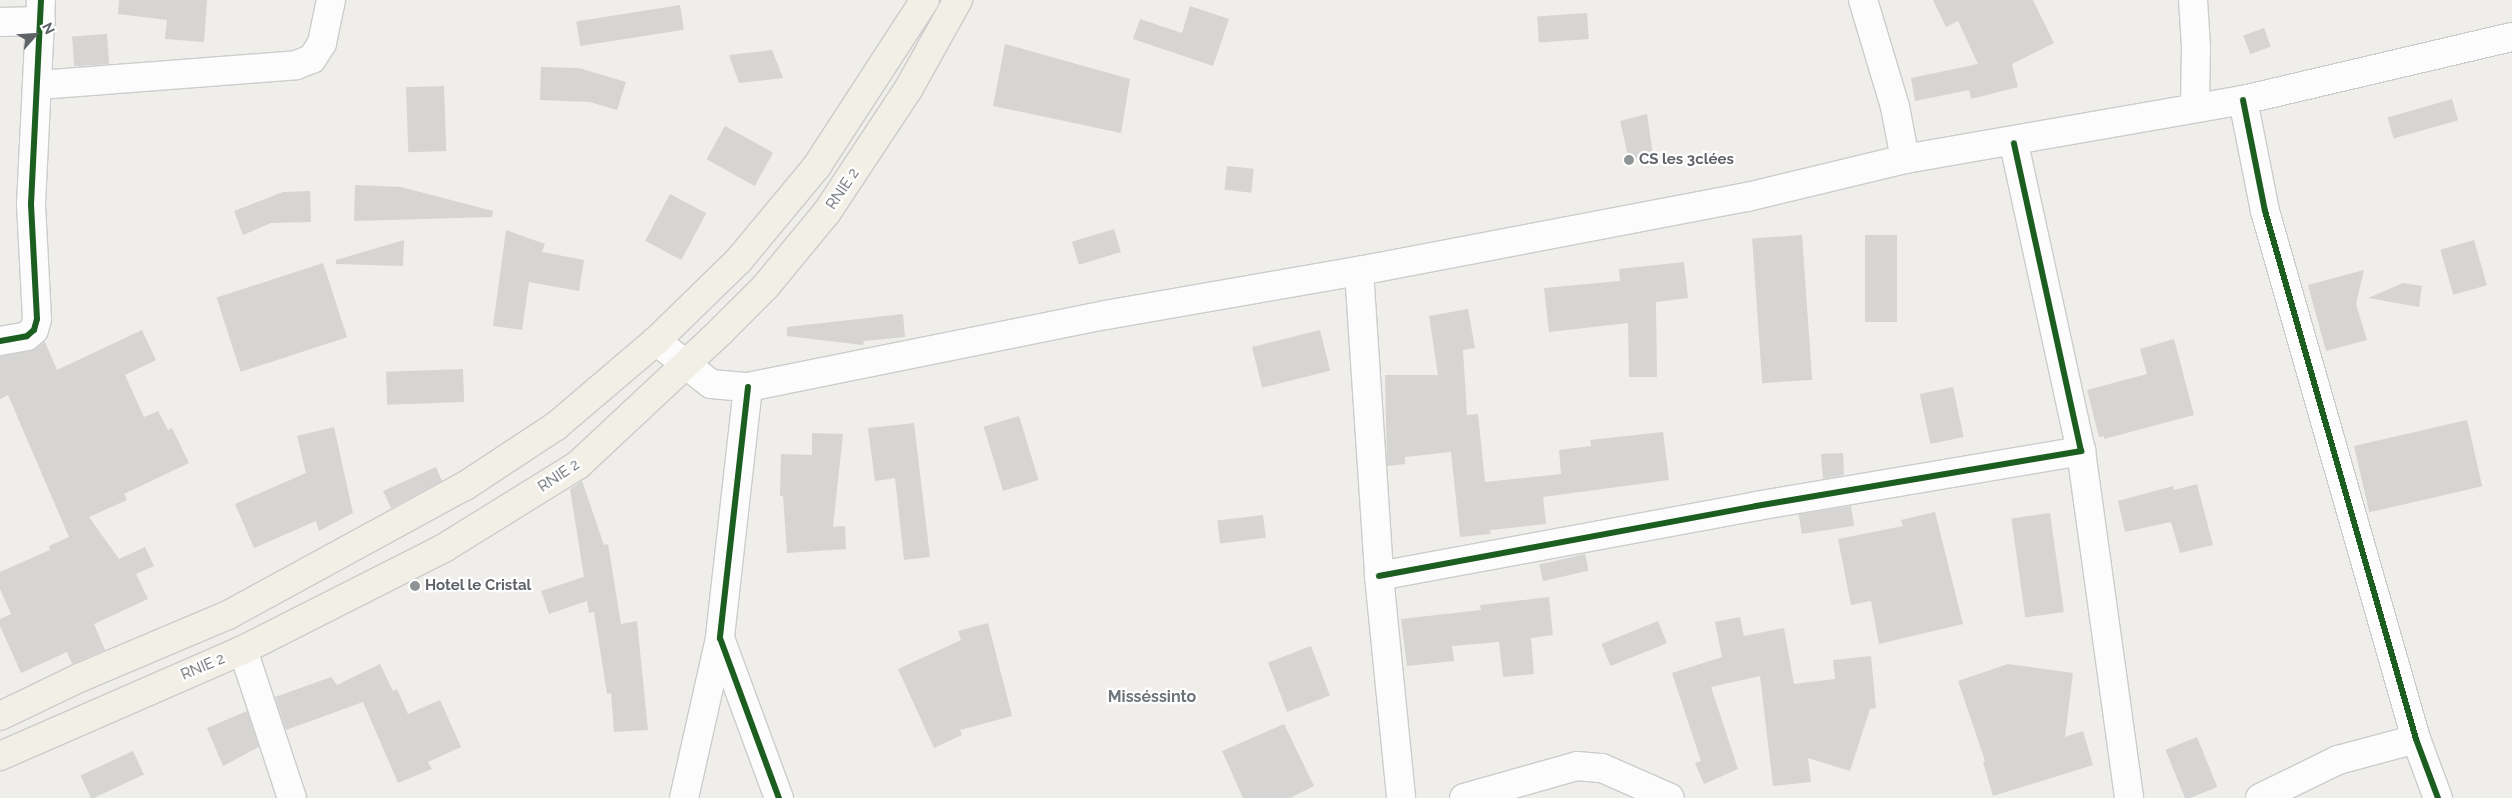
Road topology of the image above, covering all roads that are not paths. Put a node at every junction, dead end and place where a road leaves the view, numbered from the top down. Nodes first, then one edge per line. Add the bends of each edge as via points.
1 (331, 0) edge
2 (925, 0) edge
3 (958, 0) edge
4 (1863, 0) edge
5 (2193, 0) edge
6 (41, 10) edge
7 (0, 22) edge
8 (2512, 37) edge
9 (39, 85) junction
10 (2243, 100) junction
11 (2195, 107) junction
12 (2014, 142) junction
13 (1905, 159) junction
14 (1359, 271) junction
15 (0, 341) edge
16 (656, 341) junction
17 (685, 365) junction
18 (748, 387) junction
19 (2081, 451) junction
20 (1379, 576) junction
21 (720, 638) junction
22 (243, 650) junction
23 (0, 716) edge
24 (2416, 739) junction
25 (0, 756) edge
26 (292, 798) edge
27 (684, 798) edge
28 (779, 798) edge
29 (1400, 798) edge
30 (1464, 798) edge
31 (1670, 798) edge
32 (2129, 798) edge
33 (2260, 798) edge
34 (2438, 798) edge

1 - 9 street via 322,43 312,59 296,64
2 - 16 highway via 817,166 739,260
3 - 17 highway, RNIE 2 / RNIE 2 via 909,88 827,212 766,286
4 - 13 street via 1895,107
5 - 11 street
6 - 7 street
6 - 9 street
8 - 10 street
9 - 15 street via 31,204 37,319 34,330 27,336
10 - 11 street
10 - 24 street via 2265,212
11 - 12 street
12 - 13 street
12 - 19 street
13 - 14 street via 1747,197
14 - 18 street via 1106,315
14 - 20 street
16 - 17 street
16 - 23 highway via 556,426 465,486 228,616 79,678
17 - 18 street via 711,384
17 - 22 highway, RNIE 2 / RNIE 2 via 578,465 444,548
18 - 21 street
19 - 20 street via 1756,506
19 - 32 street
20 - 29 street
21 - 27 street
21 - 28 street
22 - 25 highway, RNIE 2 / RNIE 2
22 - 26 street
24 - 33 street via 2338,760
24 - 34 street
30 - 31 street via 1577,766 1602,768

